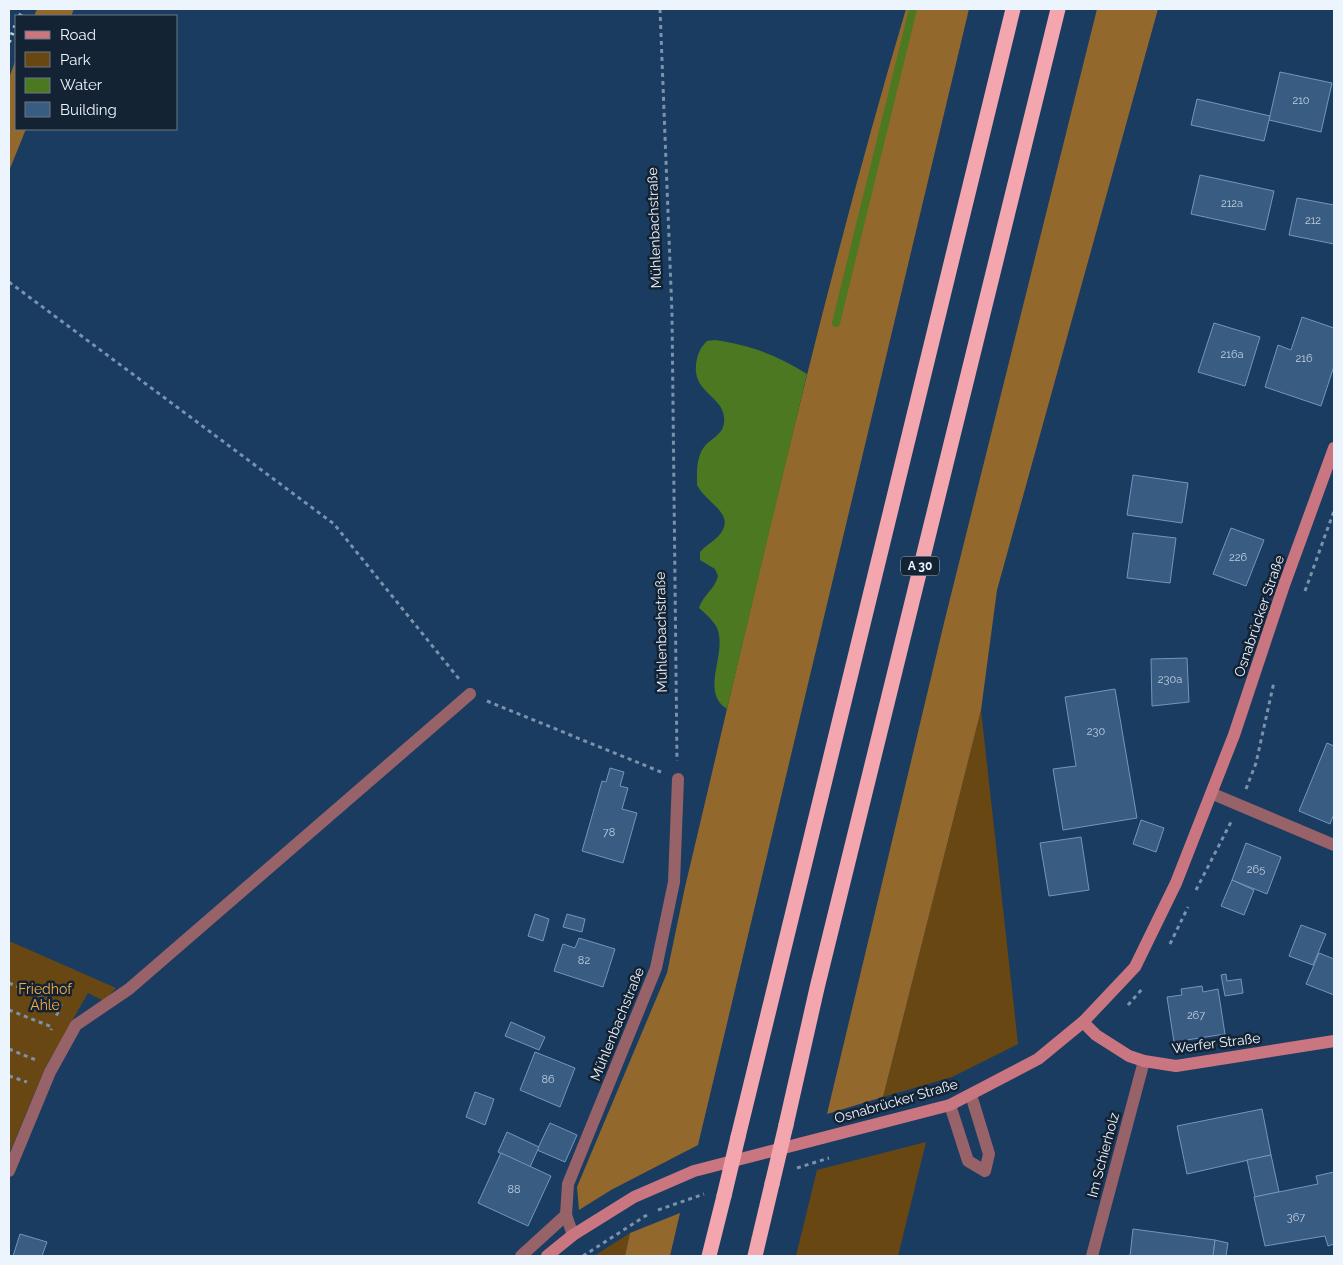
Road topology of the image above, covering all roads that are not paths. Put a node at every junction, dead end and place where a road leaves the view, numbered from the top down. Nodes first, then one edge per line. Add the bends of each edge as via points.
1 (1013, 9) edge
2 (1058, 9) edge
3 (1334, 448) edge
4 (470, 694) road end
5 (678, 779) road end
6 (1213, 794) junction
7 (1334, 845) edge
8 (1083, 1022) junction
9 (1334, 1041) edge
10 (1144, 1061) junction
11 (971, 1095) junction
12 (950, 1104) junction
13 (9, 1170) edge
14 (566, 1215) junction
15 (573, 1235) junction
16 (520, 1256) edge
17 (547, 1256) edge
18 (709, 1256) edge
19 (754, 1256) edge
20 (1092, 1256) edge

1 - 18 highway, bridge
2 - 19 highway, A 30, bridge
3 - 6 main road, Osnabrücker Straße
4 - 13 street via 129,989 76,1025 50,1072
5 - 14 street, Mühlenbachstraße via 674,882 656,968 568,1184
6 - 7 street
6 - 8 main road, Osnabrücker Straße via 1176,883 1135,967
8 - 10 main road, Werfer Straße via 1101,1039
8 - 11 main road, Osnabrücker Straße via 1038,1059
9 - 10 main road, Werfer Straße via 1176,1066
10 - 20 street, Im Schierholz
11 - 12 main road, Osnabrücker Straße
11 - 12 street via 990,1154 985,1171 968,1161
12 - 15 main road, Osnabrücker Straße via 694,1171 634,1197
14 - 15 street, Mühlenbachstraße
14 - 16 street
15 - 17 main road, Osnabrücker Straße

